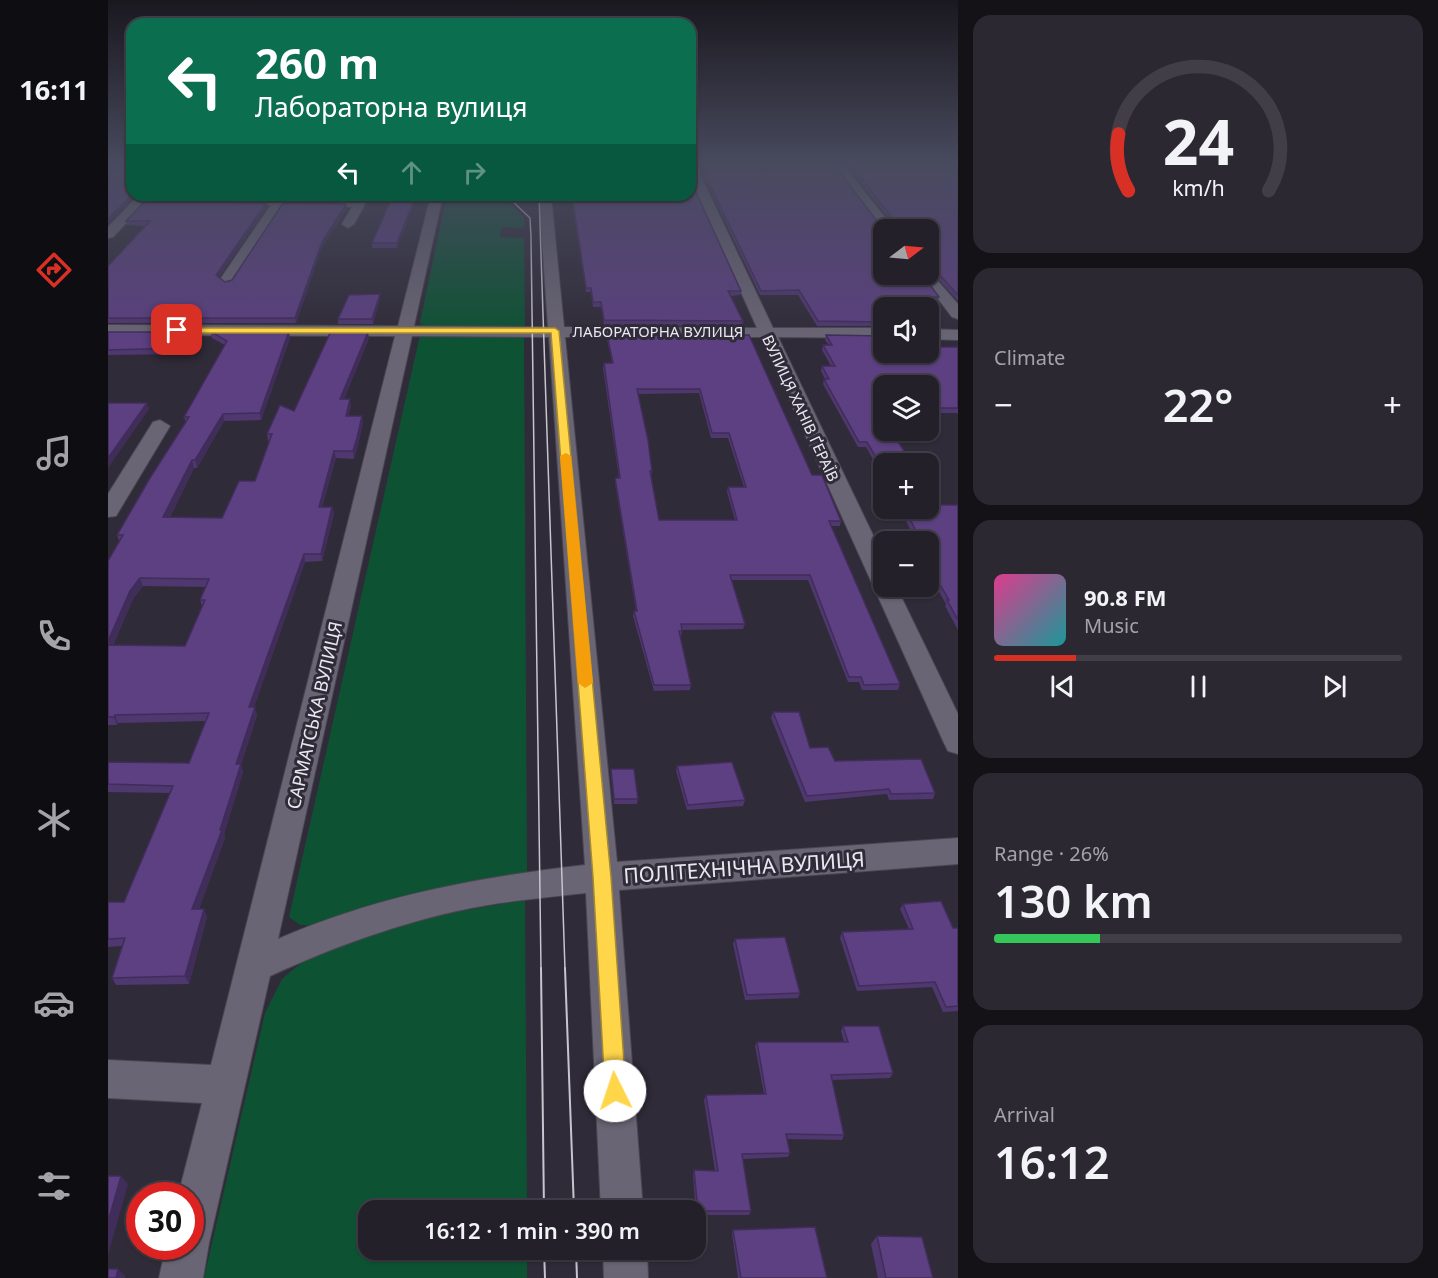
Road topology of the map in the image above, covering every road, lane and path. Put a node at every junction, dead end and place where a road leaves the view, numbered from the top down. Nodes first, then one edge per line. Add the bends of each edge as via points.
1 (120, 222) edge
2 (266, 222) edge
3 (431, 222) edge
4 (547, 222) edge
5 (715, 222) edge
6 (108, 234) edge
7 (226, 281) edge
8 (935, 285) edge
9 (958, 314) edge
10 (108, 330) edge
11 (406, 331) junction
12 (555, 331) junction
13 (764, 331) junction
14 (873, 333) edge
15 (939, 334) edge
16 (958, 335) edge
17 (160, 426) dead end
18 (108, 511) edge
19 (873, 562) edge
20 (890, 597) edge
21 (958, 743) edge
22 (958, 851) edge
23 (602, 877) junction
24 (254, 966) junction
25 (108, 1079) edge
26 (226, 1085) junction
27 (203, 1182) edge
28 (621, 1200) edge
29 (185, 1260) edge
30 (626, 1260) edge
31 (181, 1278) edge
32 (627, 1278) edge

1 - 6 street
2 - 7 street
3 - 11 street, САРМАТСЬКА ВУЛИЦЯ
4 - 12 street
5 - 13 street, ВУЛИЦЯ ХАНІВ ҐЕРАЇВ
8 - 9 street
10 - 11 street, ЛАБОРАТОРНА ВУЛИЦЯ
11 - 12 street, ЛАБОРАТОРНА ВУЛИЦЯ
11 - 24 street, САРМАТСЬКА ВУЛИЦЯ
12 - 13 street, ЛАБОРАТОРНА ВУЛИЦЯ
12 - 23 street
13 - 14 street, ЛАБОРАТОРНА ВУЛИЦЯ
13 - 19 street, ВУЛИЦЯ ХАНІВ ҐЕРАЇВ
15 - 16 street
17 - 18 street
20 - 21 street, ВУЛИЦЯ ХАНІВ ҐЕРАЇВ
22 - 23 street, ПОЛІТЕХНІЧНА ВУЛИЦЯ
23 - 24 street, ПОЛІТЕХНІЧНА ВУЛИЦЯ via 498,889 422,906 318,938
23 - 28 street
24 - 26 street, САРМАТСЬКА ВУЛИЦЯ
25 - 26 street
26 - 27 street, САРМАТСЬКА ВУЛИЦЯ
29 - 31 street
30 - 32 street

